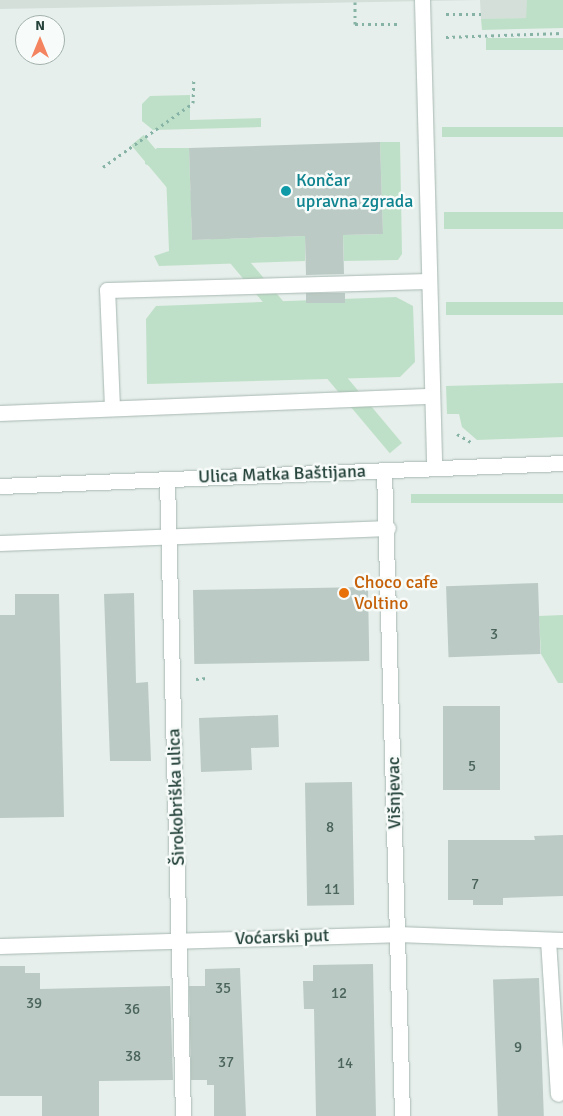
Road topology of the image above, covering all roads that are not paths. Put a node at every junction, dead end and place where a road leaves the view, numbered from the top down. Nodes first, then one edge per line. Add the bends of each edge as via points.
1 (422, 0) edge
2 (429, 281) junction
3 (431, 396) junction
4 (112, 407) junction
5 (0, 413) edge
6 (563, 463) edge
7 (434, 467) junction
8 (384, 470) junction
9 (167, 479) junction
10 (0, 486) edge
11 (388, 528) junction
12 (169, 537) junction
13 (0, 543) edge
14 (397, 934) junction
15 (181, 940) junction
16 (556, 940) edge
17 (0, 946) edge
18 (558, 1094) dead end
19 (183, 1116) edge
20 (402, 1116) edge

1 - 2 street
2 - 3 street
2 - 4 street via 107,290
3 - 4 street
3 - 7 street
4 - 5 street
6 - 7 street, Ulica Matka Baštijana
7 - 8 street, Ulica Matka Baštijana
8 - 9 street, Ulica Matka Baštijana
8 - 11 street, Višnjevac
9 - 10 street, Ulica Matka Baštijana
9 - 12 street, Širokobriška ulica
11 - 12 street
11 - 14 street, Višnjevac
12 - 13 street
12 - 15 street, Širokobriška ulica
14 - 15 street, Voćarski put
14 - 16 street, Voćarski put
14 - 20 street, Višnjevac
15 - 17 street, Voćarski put
15 - 19 street, Širokobriška ulica
16 - 18 street

